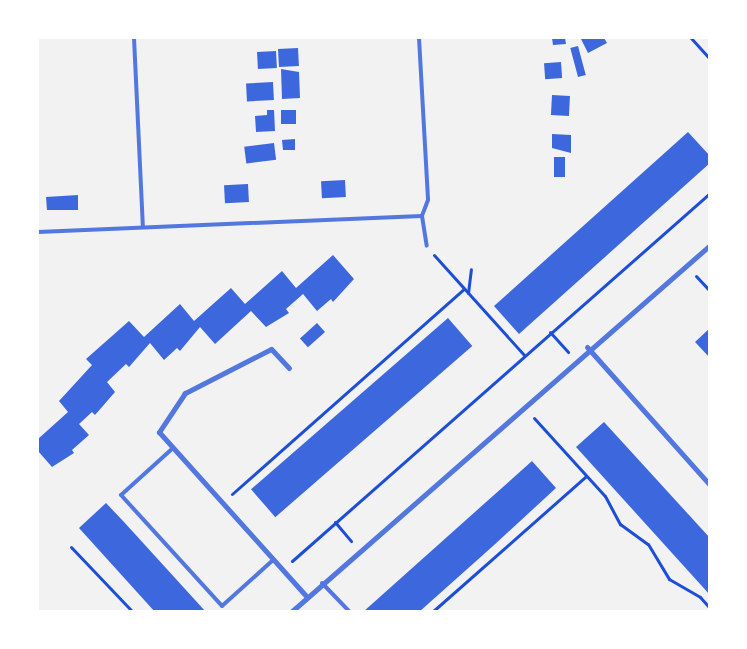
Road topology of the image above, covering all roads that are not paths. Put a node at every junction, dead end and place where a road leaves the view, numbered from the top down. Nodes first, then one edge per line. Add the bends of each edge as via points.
1 (134, 38) edge
2 (419, 38) edge
3 (422, 216) junction
4 (143, 227) junction
5 (38, 232) edge
6 (710, 245) edge
7 (427, 246) road end
8 (588, 347) junction
9 (289, 368) dead end
10 (173, 448) junction
11 (710, 485) edge
12 (274, 560) junction
13 (322, 583) junction
14 (307, 597) junction
15 (291, 612) edge
16 (350, 612) edge

1 - 4 lane
2 - 3 lane via 428,200
3 - 4 lane
3 - 7 lane
4 - 5 lane
6 - 8 street
8 - 11 street
8 - 13 street
9 - 10 street via 271,348 185,393 160,432
10 - 12 street
10 - 12 lane via 122,495 222,606
12 - 14 street
13 - 14 street
13 - 16 lane
14 - 15 street

